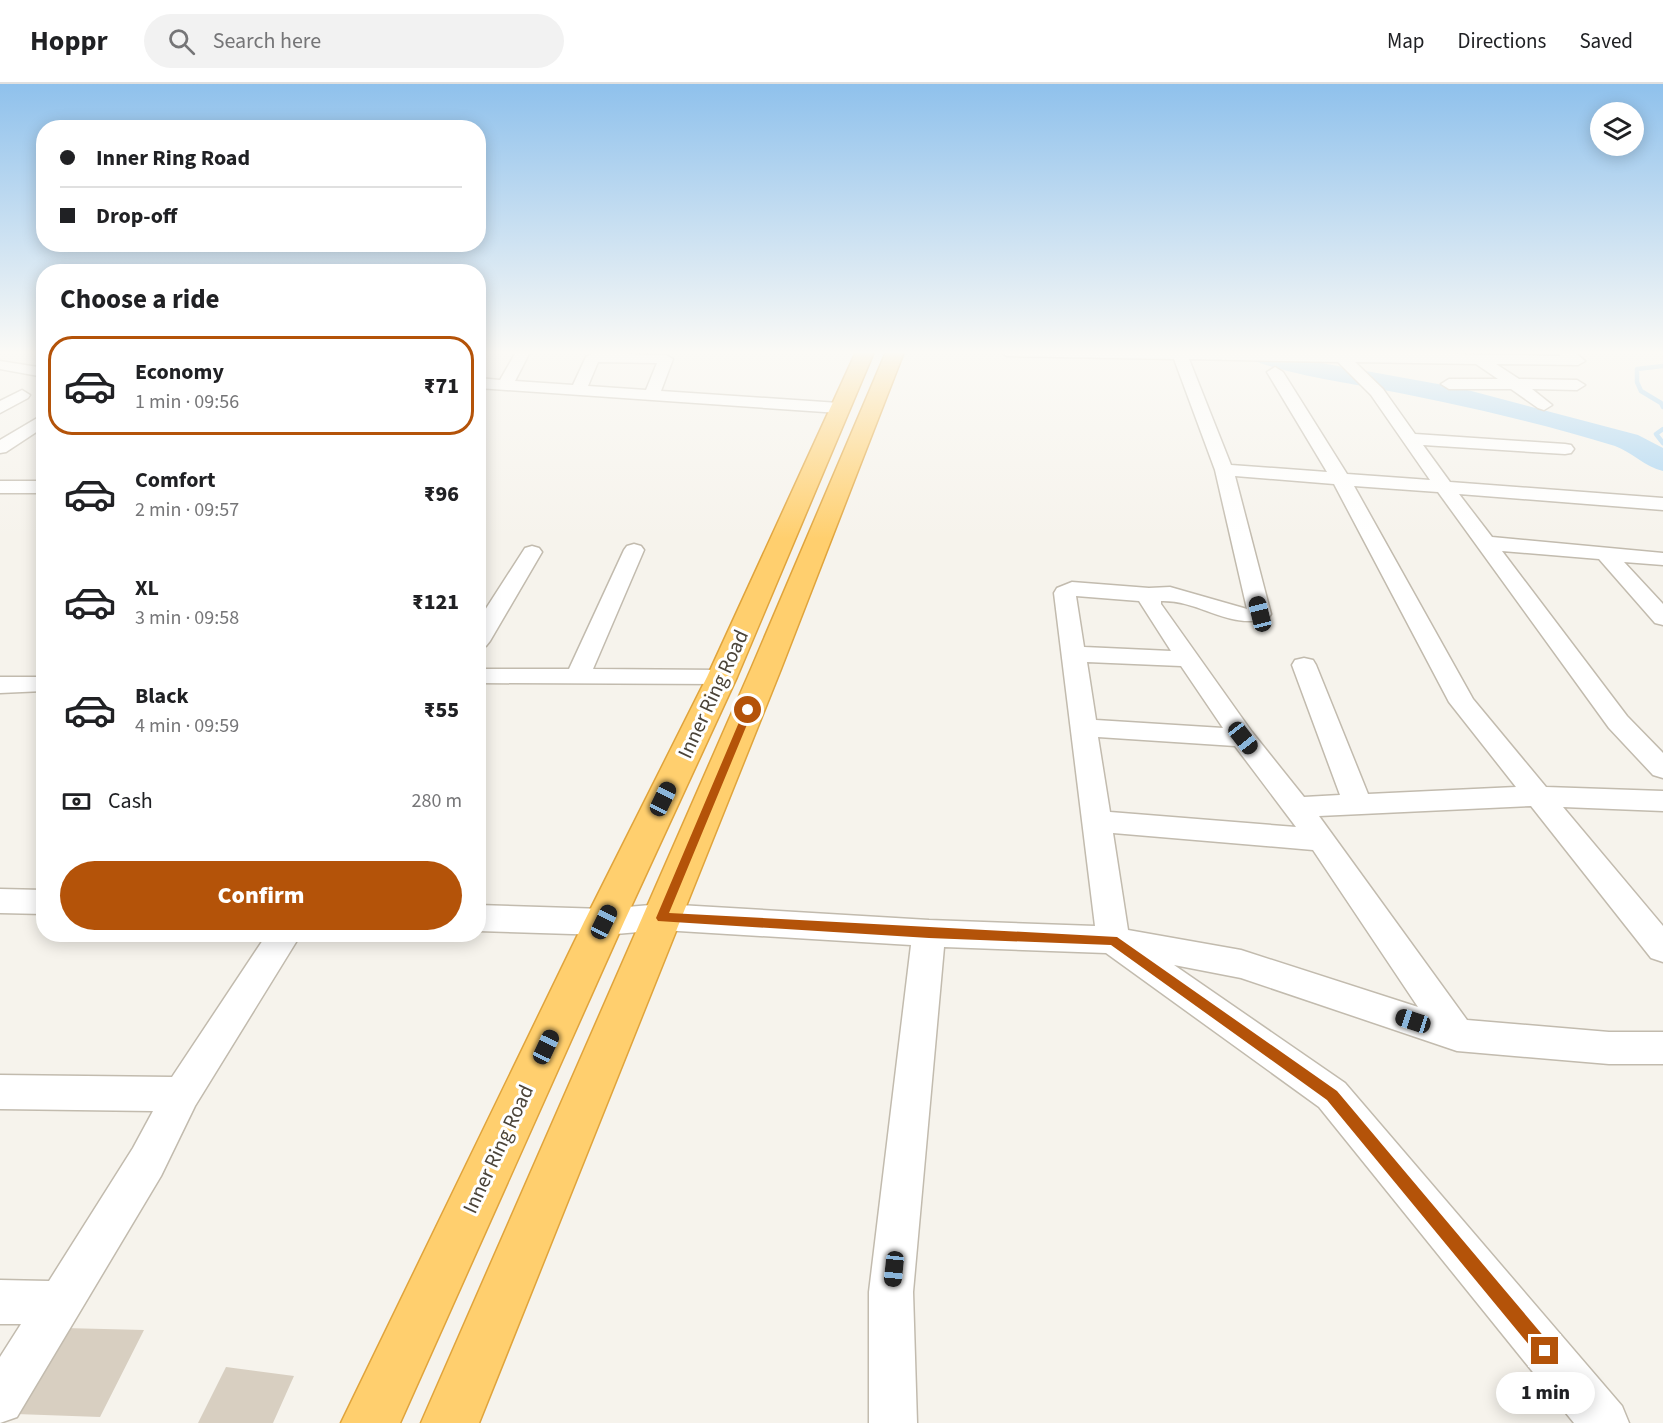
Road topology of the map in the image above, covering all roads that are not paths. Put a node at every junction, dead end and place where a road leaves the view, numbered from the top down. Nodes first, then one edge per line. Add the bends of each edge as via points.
1 (836, 414) edge
2 (869, 414) edge
3 (1203, 414) edge
4 (1303, 414) edge
5 (1393, 414) edge
6 (36, 423) edge
7 (36, 437) edge
8 (8, 439) edge
9 (1410, 439) junction
10 (0, 448) edge
11 (1565, 449) dead end
12 (1224, 470) junction
13 (1338, 479) junction
14 (0, 487) edge
15 (1444, 487) junction
16 (36, 488) edge
17 (1663, 504) edge
18 (1485, 543) junction
19 (634, 549) dead end
20 (532, 552) dead end
21 (1606, 555) junction
22 (1663, 559) edge
23 (1149, 595) junction
24 (1663, 618) edge
25 (486, 627) edge
26 (1075, 654) junction
27 (1187, 659) junction
28 (1304, 665) dead end
29 (486, 676) edge
30 (578, 676) junction
31 (722, 677) junction
32 (36, 684) edge
33 (0, 685) edge
34 (1083, 728) junction
35 (1243, 738) junction
36 (1663, 769) edge
37 (1540, 796) junction
38 (1663, 801) edge
39 (1358, 804) junction
40 (1298, 807) junction
41 (1098, 821) junction
42 (1322, 840) junction
43 (0, 901) edge
44 (36, 902) edge
45 (486, 918) edge
46 (662, 918) junction
47 (604, 922) junction
48 (929, 933) junction
49 (1113, 940) junction
50 (280, 942) edge
51 (1663, 949) edge
52 (1456, 1035) junction
53 (1663, 1048) edge
54 (0, 1092) edge
55 (182, 1094) junction
56 (0, 1302) edge
57 (62, 1303) junction
58 (0, 1400) edge
59 (370, 1423) edge
60 (450, 1423) edge
61 (892, 1423) edge
62 (1605, 1423) edge

1 - 31 highway, Inner Ring Road
2 - 46 highway, Inner Ring Road
3 - 12 street
4 - 13 street
5 - 9 street
6 - 8 street
7 - 8 street
8 - 10 street
9 - 11 street
9 - 15 street
12 - 13 street
12 - 23 street via 1260,614 1239,614 1181,596
13 - 15 street
13 - 37 street via 1462,702
14 - 16 street
15 - 17 street
15 - 18 street
18 - 21 street
18 - 36 street via 1618,722
19 - 30 street
20 - 25 street
21 - 22 street
21 - 24 street
23 - 26 street via 1072,590 1065,593
23 - 27 street via 1150,604
26 - 27 street
26 - 34 street
27 - 35 street
28 - 39 street
29 - 30 street
30 - 31 street
31 - 47 highway, Inner Ring Road
32 - 33 street
34 - 35 street
34 - 41 street
35 - 40 street
37 - 38 street
37 - 39 street
37 - 51 street
39 - 40 street
40 - 42 street
41 - 42 street
41 - 49 street
42 - 52 street
43 - 44 street
45 - 47 street
46 - 47 street
46 - 48 street
46 - 60 highway, Inner Ring Road
47 - 59 highway, Inner Ring Road
48 - 49 street
48 - 61 street via 891,1292
49 - 52 street via 1241,964
49 - 62 street via 1332,1095
50 - 55 street
52 - 53 street via 1609,1048
54 - 55 street
55 - 57 street via 147,1162
56 - 57 street
57 - 58 street

